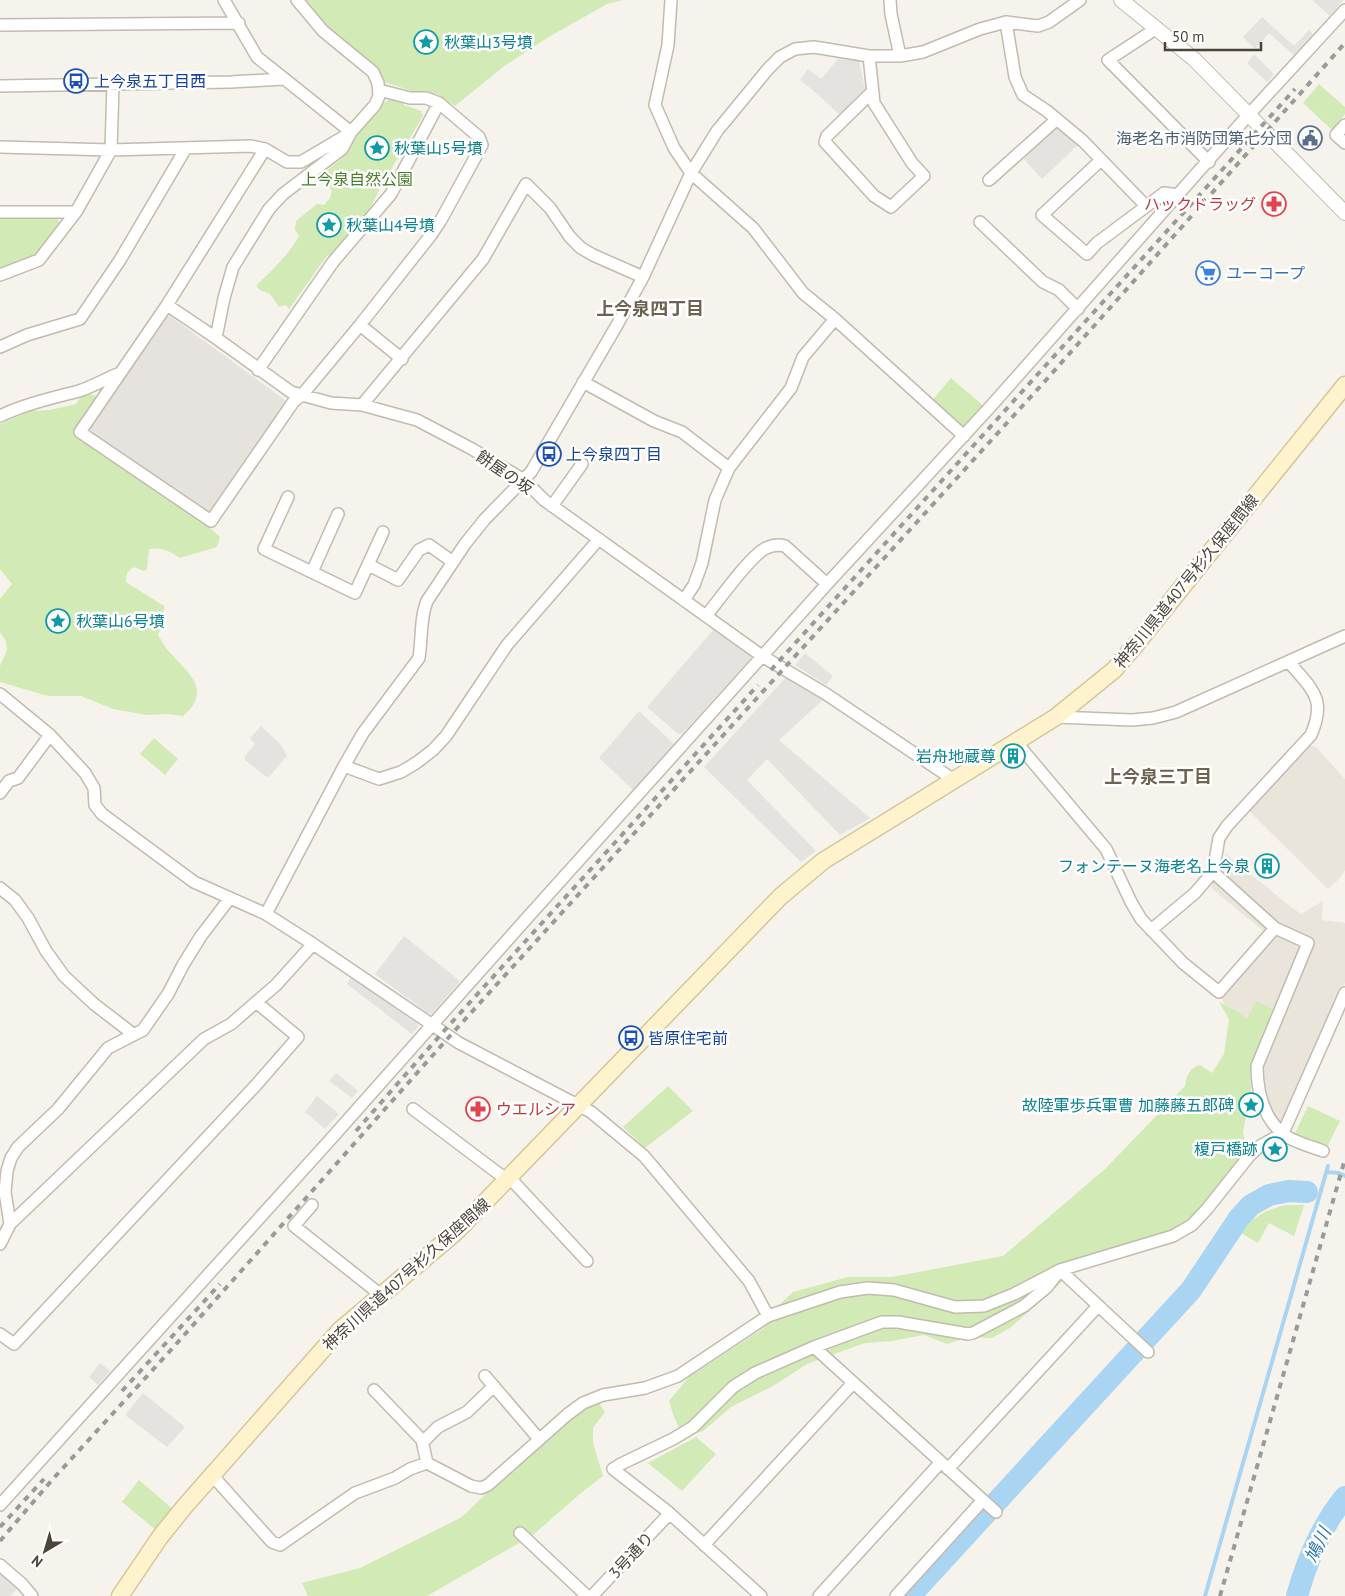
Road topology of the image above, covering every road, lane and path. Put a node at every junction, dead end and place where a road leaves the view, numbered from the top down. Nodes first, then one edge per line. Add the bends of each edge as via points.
1 (224, 0) edge
2 (297, 0) edge
3 (671, 0) edge
4 (890, 0) edge
5 (1080, 0) edge
6 (1121, 0) edge
7 (1345, 10) edge
8 (1006, 22) junction
9 (238, 23) junction
10 (0, 26) edge
11 (1157, 28) junction
12 (870, 56) junction
13 (900, 56) junction
14 (284, 79) junction
15 (114, 85) junction
16 (0, 86) edge
17 (379, 90) junction
18 (872, 92) junction
19 (439, 103) junction
20 (1249, 115) junction
21 (1057, 119) junction
22 (1345, 125) edge
23 (351, 132) junction
24 (1345, 143) edge
25 (0, 147) edge
26 (186, 148) junction
27 (265, 149) junction
28 (111, 150) junction
29 (1101, 160) junction
30 (1209, 162) junction
31 (691, 173) junction
32 (989, 180) dead end
33 (1178, 195) junction
34 (1146, 206) junction
35 (0, 212) edge
36 (76, 212) junction
37 (1345, 213) edge
38 (980, 222) dead end
39 (0, 275) edge
40 (643, 277) junction
41 (167, 305) junction
42 (1078, 309) junction
43 (835, 319) junction
44 (360, 325) junction
45 (216, 338) junction
46 (0, 347) edge
47 (402, 359) junction
48 (258, 370) junction
49 (118, 374) junction
50 (583, 382) junction
51 (1345, 385) edge
52 (302, 395) junction
53 (362, 405) junction
54 (0, 416) edge
55 (964, 436) junction
56 (582, 464) dead end
57 (729, 468) junction
58 (524, 480) junction
59 (288, 497) dead end
60 (552, 506) junction
61 (338, 514) dead end
62 (384, 532) dead end
63 (600, 539) junction
64 (453, 562) junction
65 (369, 565) junction
66 (312, 572) junction
67 (827, 584) junction
68 (684, 600) junction
69 (706, 616) junction
70 (1345, 636) edge
71 (762, 656) junction
72 (1289, 662) junction
73 (0, 694) edge
74 (1056, 717) junction
75 (50, 734) junction
76 (1016, 742) junction
77 (344, 766) junction
78 (954, 780) junction
79 (0, 793) edge
80 (1213, 872) junction
81 (0, 888) edge
82 (230, 898) junction
83 (266, 914) junction
84 (1275, 928) junction
85 (1151, 930) junction
86 (313, 944) junction
87 (1345, 993) edge
88 (256, 1002) junction
89 (432, 1024) junction
90 (133, 1034) junction
91 (578, 1105) junction
92 (413, 1109) dead end
93 (1282, 1133) junction
94 (1323, 1151) dead end
95 (508, 1179) junction
96 (312, 1205) dead end
97 (10, 1224) junction
98 (0, 1244) edge
99 (586, 1261) dead end
100 (1060, 1270) junction
101 (382, 1295) junction
102 (1098, 1306) junction
103 (768, 1316) junction
104 (0, 1334) edge
105 (814, 1347) junction
106 (1142, 1347) dead end
107 (485, 1376) dead end
108 (853, 1383) junction
109 (494, 1386) junction
110 (374, 1390) dead end
111 (422, 1440) junction
112 (540, 1440) junction
113 (427, 1463) junction
114 (945, 1466) junction
115 (212, 1475) junction
116 (0, 1505) edge
117 (669, 1514) junction
118 (520, 1533) dead end
119 (704, 1545) junction
120 (0, 1565) edge
121 (32, 1596) edge
122 (120, 1596) edge
123 (587, 1596) edge
124 (592, 1596) edge
125 (761, 1596) edge
126 (819, 1596) edge
127 (896, 1596) edge

1 - 9 street
2 - 17 street via 323,31 373,72
3 - 31 street via 668,45 655,105 674,148
4 - 13 street
5 - 8 street via 1038,26
6 - 11 street
7 - 20 street
8 - 13 street via 923,52
8 - 21 street via 1015,78 1023,95
9 - 10 street
9 - 14 street via 257,58
11 - 20 street via 1194,59
11 - 30 street via 1108,60
12 - 13 street
12 - 18 street
12 - 31 street via 814,47 780,57 717,131
14 - 15 street
14 - 23 street
15 - 16 street
15 - 28 street
17 - 19 street
17 - 23 street via 375,105
18 - 18 street via 874,104 924,176 891,207 874,196 825,142 827,136
19 - 44 street via 479,137 482,145 436,228
19 - 48 street via 391,194 333,262
20 - 30 street
20 - 37 street
21 - 29 street
21 - 32 street
22 - 24 street via 1336,135
23 - 27 street via 301,162 286,162
23 - 45 street via 342,149 283,194 269,209 234,267
25 - 28 street
26 - 27 street via 251,146
26 - 28 street
26 - 46 street via 120,260 80,319
27 - 41 street
28 - 36 street
29 - 34 street
29 - 34 street via 1042,215 1087,254
30 - 33 street
31 - 40 street
31 - 43 street via 753,228 803,293
33 - 34 street via 1164,193
33 - 42 street
35 - 36 street
36 - 39 street via 39,260
38 - 42 street via 1043,282 1059,290
40 - 47 street via 582,248 526,184 482,259
40 - 50 street
41 - 45 street, 餅屋の坂
41 - 49 street
42 - 55 street
43 - 55 street
43 - 57 street via 803,357 791,388
44 - 47 street
44 - 52 street
45 - 48 street, 餅屋の坂
47 - 53 street
48 - 52 street, 餅屋の坂 via 291,392
49 - 52 street via 80,432 211,521 294,401
49 - 54 street
50 - 57 street via 654,422 682,432
50 - 58 street
51 - 74 main road, 神奈川県道407号杉久保座間線 via 1114,670
52 - 53 street, 餅屋の坂 via 331,403
53 - 58 street, 餅屋の坂 via 417,420
55 - 67 street
56 - 60 street
57 - 68 street via 715,500 702,563
58 - 60 street, 餅屋の坂
58 - 64 street via 485,519
59 - 66 street via 264,549
60 - 63 street, 餅屋の坂
61 - 66 street
62 - 65 street
63 - 68 street, 餅屋の坂
63 - 77 street via 507,644 446,736 433,750 416,764 379,779
64 - 65 street via 429,545 420,550 398,580
64 - 77 street via 423,610 420,658 363,733
65 - 66 street via 356,593
67 - 69 street via 785,546 777,544 764,549 743,570
67 - 71 street
68 - 69 street, 餅屋の坂
69 - 71 street, 餅屋の坂
70 - 72 street
71 - 78 street, 餅屋の坂 via 826,694
71 - 89 street
72 - 74 street via 1176,712 1153,718
72 - 80 street via 1314,691 1319,704 1318,719 1312,735 1227,826 1219,838
73 - 75 street
74 - 76 main road, 神奈川県道407号杉久保座間線
75 - 79 street via 18,778 9,781
75 - 82 street via 85,774 94,788 95,805 102,814 194,882
76 - 78 main road, 神奈川県道407号杉久保座間線
76 - 85 street via 1106,849 1131,902
77 - 83 street
78 - 91 main road, 神奈川県道407号杉久保座間線 via 823,861 780,897
80 - 84 street
80 - 85 street via 1195,893
81 - 90 street via 15,900 64,976
82 - 83 street
82 - 90 street via 201,936 143,1030
83 - 86 street
84 - 85 street via 1219,992 1183,963
84 - 93 street via 1308,943 1257,1066 1262,1103
86 - 88 street via 276,986
86 - 89 street
87 - 93 street
88 - 97 street via 231,1024 204,1039
88 - 104 street via 298,1037 14,1344
89 - 91 street via 459,1043
89 - 116 street
90 - 97 street via 108,1048 58,1109 11,1158 5,1192
91 - 95 main road, 神奈川県道407号杉久保座間線
91 - 103 street via 644,1156 749,1281
92 - 95 street
93 - 94 street
93 - 100 street via 1250,1155 1207,1209 1173,1236
95 - 99 street
95 - 101 main road, 神奈川県道407号杉久保座間線 via 456,1232
96 - 101 street via 294,1226
97 - 98 street
100 - 102 street
100 - 103 street via 984,1306 954,1307 894,1290 868,1288 840,1292
100 - 105 street via 1047,1287 1024,1306 973,1333 882,1322
101 - 115 main road, 神奈川県道407号杉久保座間線 via 340,1330
102 - 106 street
102 - 114 street
103 - 112 street via 678,1376 646,1388 603,1395 583,1403
105 - 108 street
105 - 117 street via 755,1373 733,1388 693,1426 613,1469
107 - 109 street
108 - 114 street
108 - 119 street
109 - 111 street via 467,1412 438,1427
109 - 112 street
110 - 111 street
111 - 113 street
112 - 113 street via 481,1488
113 - 115 street via 355,1493 280,1545 272,1542
114 - 126 street
114 - 127 street via 989,1506
115 - 122 main road, 神奈川県道407号杉久保座間線 via 160,1537
117 - 119 street
117 - 124 street, 3号通り
118 - 123 street
119 - 125 street
120 - 121 street

